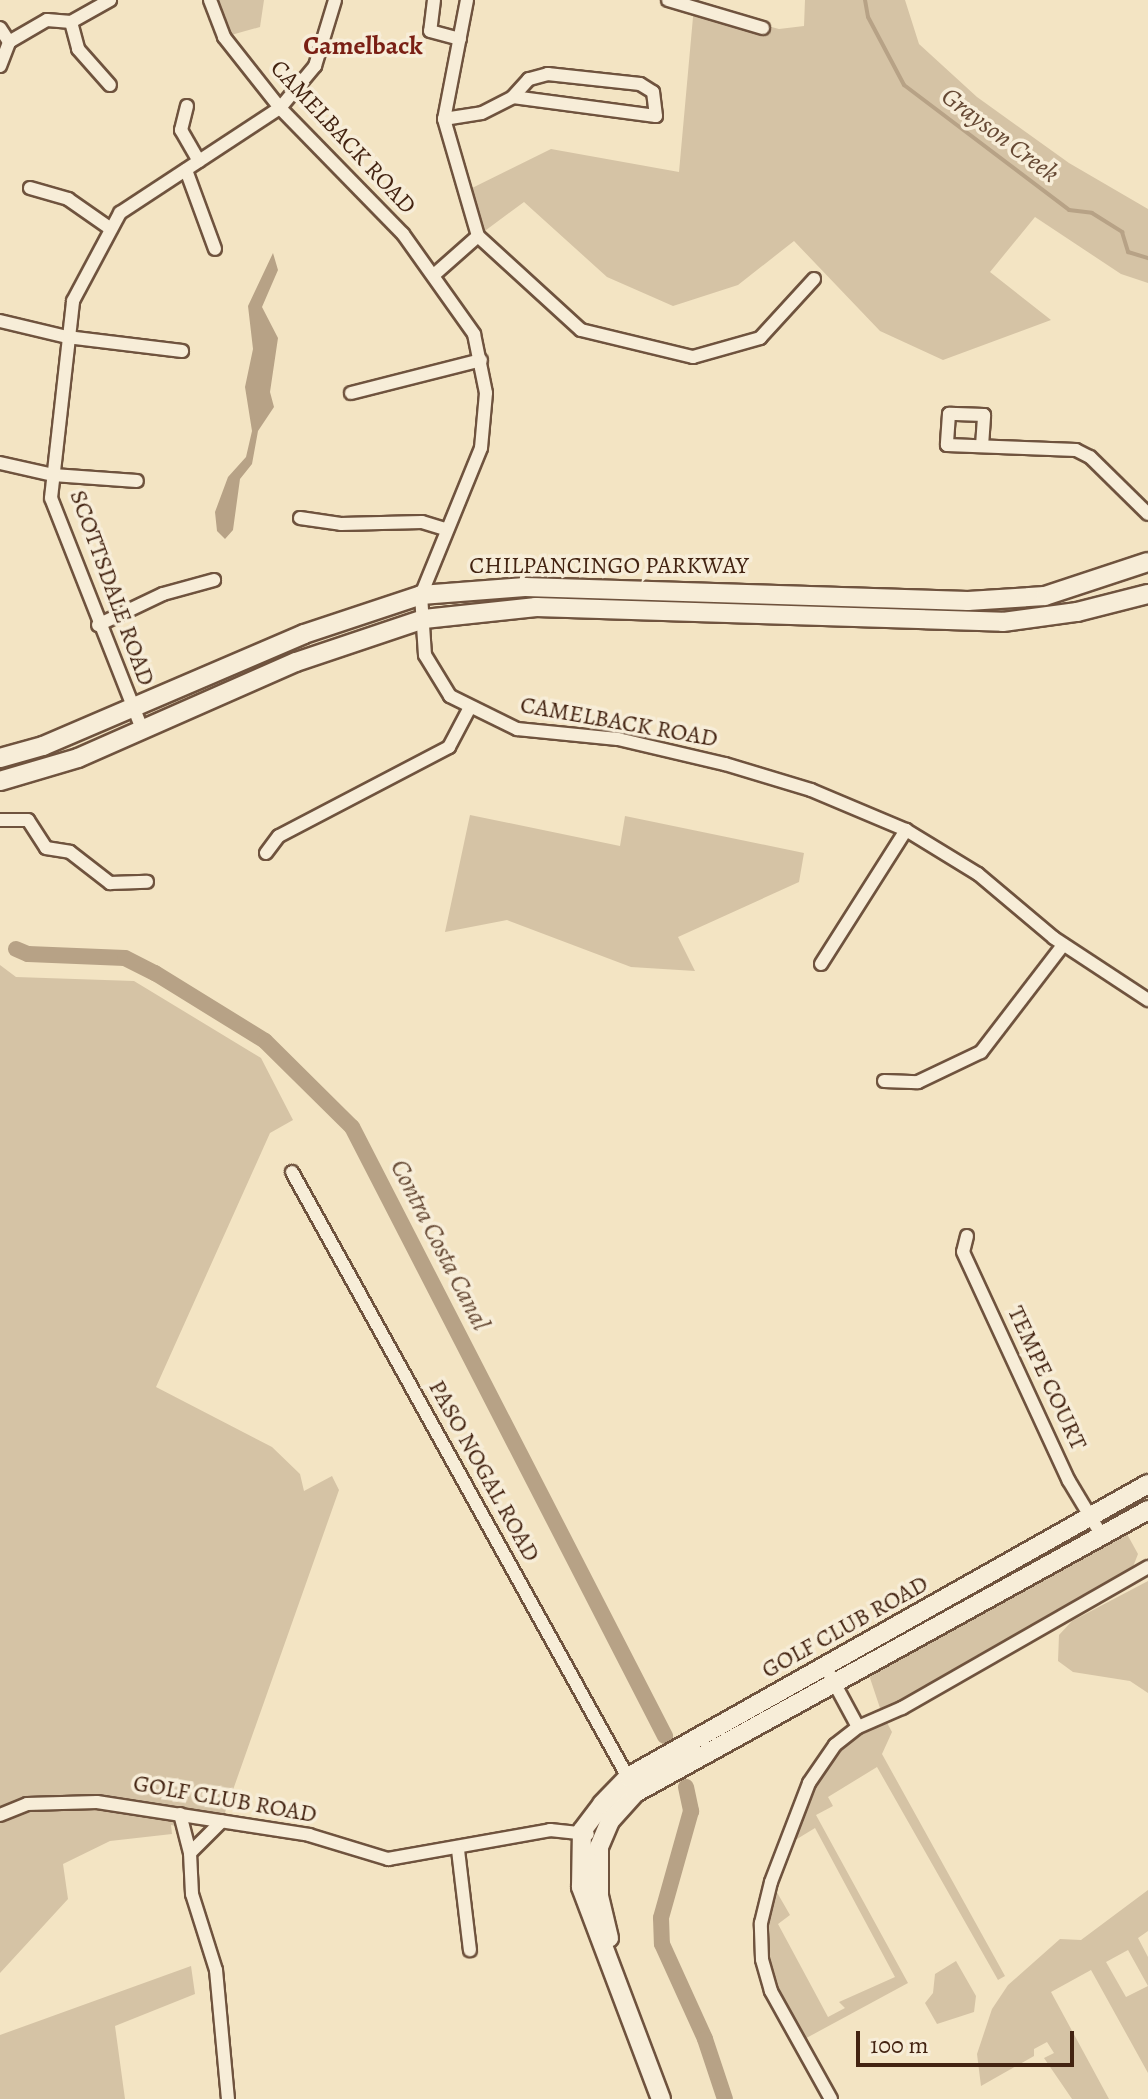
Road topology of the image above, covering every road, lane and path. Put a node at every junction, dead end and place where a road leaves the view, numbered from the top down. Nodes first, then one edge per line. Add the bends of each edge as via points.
1 (110, 0) edge
2 (210, 0) edge
3 (335, 0) edge
4 (434, 0) edge
5 (467, 0) edge
6 (668, 0) edge
7 (71, 22) junction
8 (0, 28) edge
9 (763, 28) dead end
10 (460, 39) junction
11 (9, 42) junction
12 (0, 66) edge
13 (110, 85) dead end
14 (513, 97) junction
15 (187, 106) dead end
16 (280, 108) junction
17 (444, 119) junction
18 (199, 161) junction
19 (186, 170) junction
20 (30, 188) dead end
21 (111, 229) junction
22 (478, 236) junction
23 (215, 249) dead end
24 (435, 274) junction
25 (814, 279) dead end
26 (0, 321) edge
27 (67, 337) junction
28 (182, 351) dead end
29 (481, 360) junction
30 (351, 393) dead end
31 (982, 446) dead end
32 (0, 463) edge
33 (53, 475) junction
34 (137, 481) dead end
35 (1148, 514) edge
36 (300, 518) dead end
37 (445, 529) junction
38 (1148, 562) edge
39 (214, 580) dead end
40 (1148, 594) edge
41 (421, 595) junction
42 (424, 619) junction
43 (98, 625) junction
44 (133, 707) junction
45 (469, 709) junction
46 (142, 729) junction
47 (0, 758) edge
48 (0, 781) edge
49 (0, 820) edge
50 (906, 830) junction
51 (266, 853) dead end
52 (147, 882) dead end
53 (1063, 945) junction
54 (821, 964) dead end
55 (1148, 1000) edge
56 (884, 1081) dead end
57 (292, 1172) dead end
58 (967, 1236) dead end
59 (1148, 1484) edge
60 (1148, 1510) edge
61 (1090, 1517) junction
62 (1102, 1536) junction
63 (1148, 1567) edge
64 (825, 1666) junction
65 (836, 1685) junction
66 (858, 1727) junction
67 (632, 1785) junction
68 (180, 1814) junction
69 (0, 1815) edge
70 (222, 1821) junction
71 (582, 1831) junction
72 (602, 1839) junction
73 (458, 1850) junction
74 (190, 1853) junction
75 (470, 1950) dead end
76 (612, 1965) junction
77 (228, 2099) edge
78 (661, 2099) edge
79 (831, 2099) edge

1 - 7 street
2 - 16 street, CAMELBACK ROAD via 224,37
3 - 16 street, SCOTTSDALE ROAD via 315,66
4 - 10 street via 430,31
5 - 10 street
6 - 9 street
7 - 11 street via 47,20
7 - 13 street via 78,49
8 - 11 street
10 - 17 street
11 - 12 street
14 - 14 street via 529,79 548,74 640,84 653,92 656,116
14 - 17 street via 482,113
15 - 18 street via 181,130
16 - 18 street, SCOTTSDALE ROAD
16 - 24 street, CAMELBACK ROAD
17 - 22 street
18 - 19 street, SCOTTSDALE ROAD
19 - 21 street, SCOTTSDALE ROAD via 120,213
19 - 23 street
20 - 21 street via 68,199
21 - 27 street, SCOTTSDALE ROAD via 73,301
22 - 24 street
22 - 25 street via 581,330 693,357 760,338
24 - 29 street, CAMELBACK ROAD via 474,334
26 - 27 street
27 - 28 street
27 - 33 street, SCOTTSDALE ROAD
29 - 30 street
29 - 37 street, CAMELBACK ROAD via 486,393 481,448
31 - 35 street via 1076,450 1090,457
32 - 33 street
33 - 34 street
33 - 43 street, SCOTTSDALE ROAD via 51,498
36 - 37 street via 341,524 422,522
37 - 41 street, CAMELBACK ROAD
38 - 41 street, CHILPANCINGO PARKWAY via 1045,596 968,601 525,587
39 - 43 street via 163,594
40 - 42 street, CHILPANCINGO PARKWAY via 1077,612 1003,622 536,607
41 - 42 street, CAMELBACK ROAD
41 - 44 street, CHILPANCINGO PARKWAY via 304,634
42 - 45 street, CAMELBACK ROAD via 425,655 432,673
42 - 46 street, CHILPANCINGO PARKWAY via 296,662
43 - 44 street, SCOTTSDALE ROAD
44 - 46 street, SCOTTSDALE ROAD
44 - 47 street, CHILPANCINGO PARKWAY via 43,746
45 - 50 street, CAMELBACK ROAD via 517,729 618,739 725,764 811,790
45 - 51 street via 449,747 279,836
46 - 48 street, CHILPANCINGO PARKWAY via 78,758
49 - 52 street via 28,820 46,848 70,852 110,883
50 - 53 street, CAMELBACK ROAD via 978,874
50 - 54 street
53 - 55 street, CAMELBACK ROAD
53 - 56 street via 981,1052 918,1082
57 - 67 street, PASO NOGAL ROAD
58 - 61 street, TEMPE COURT via 963,1252
59 - 61 street, GOLF CLUB ROAD
60 - 62 street, GOLF CLUB ROAD
61 - 62 street, TEMPE COURT
61 - 64 street, GOLF CLUB ROAD
62 - 65 street, GOLF CLUB ROAD
63 - 66 street via 902,1708
64 - 65 street
64 - 67 street, GOLF CLUB ROAD
65 - 66 street
65 - 67 street, GOLF CLUB ROAD via 699,1762
66 - 79 street via 835,1745 809,1783 761,1923 771,1991
67 - 71 street, GOLF CLUB ROAD
67 - 72 street
68 - 69 street, GOLF CLUB ROAD via 97,1802 27,1804
68 - 70 street, GOLF CLUB ROAD
68 - 74 street
70 - 73 street, GOLF CLUB ROAD via 309,1835 388,1859
70 - 74 street
71 - 72 street, GOLF CLUB ROAD
71 - 73 street, GOLF CLUB ROAD via 550,1830
71 - 76 street via 581,1887
72 - 76 street via 599,1896
73 - 75 street
74 - 77 street via 192,1894 216,1970
76 - 78 street

